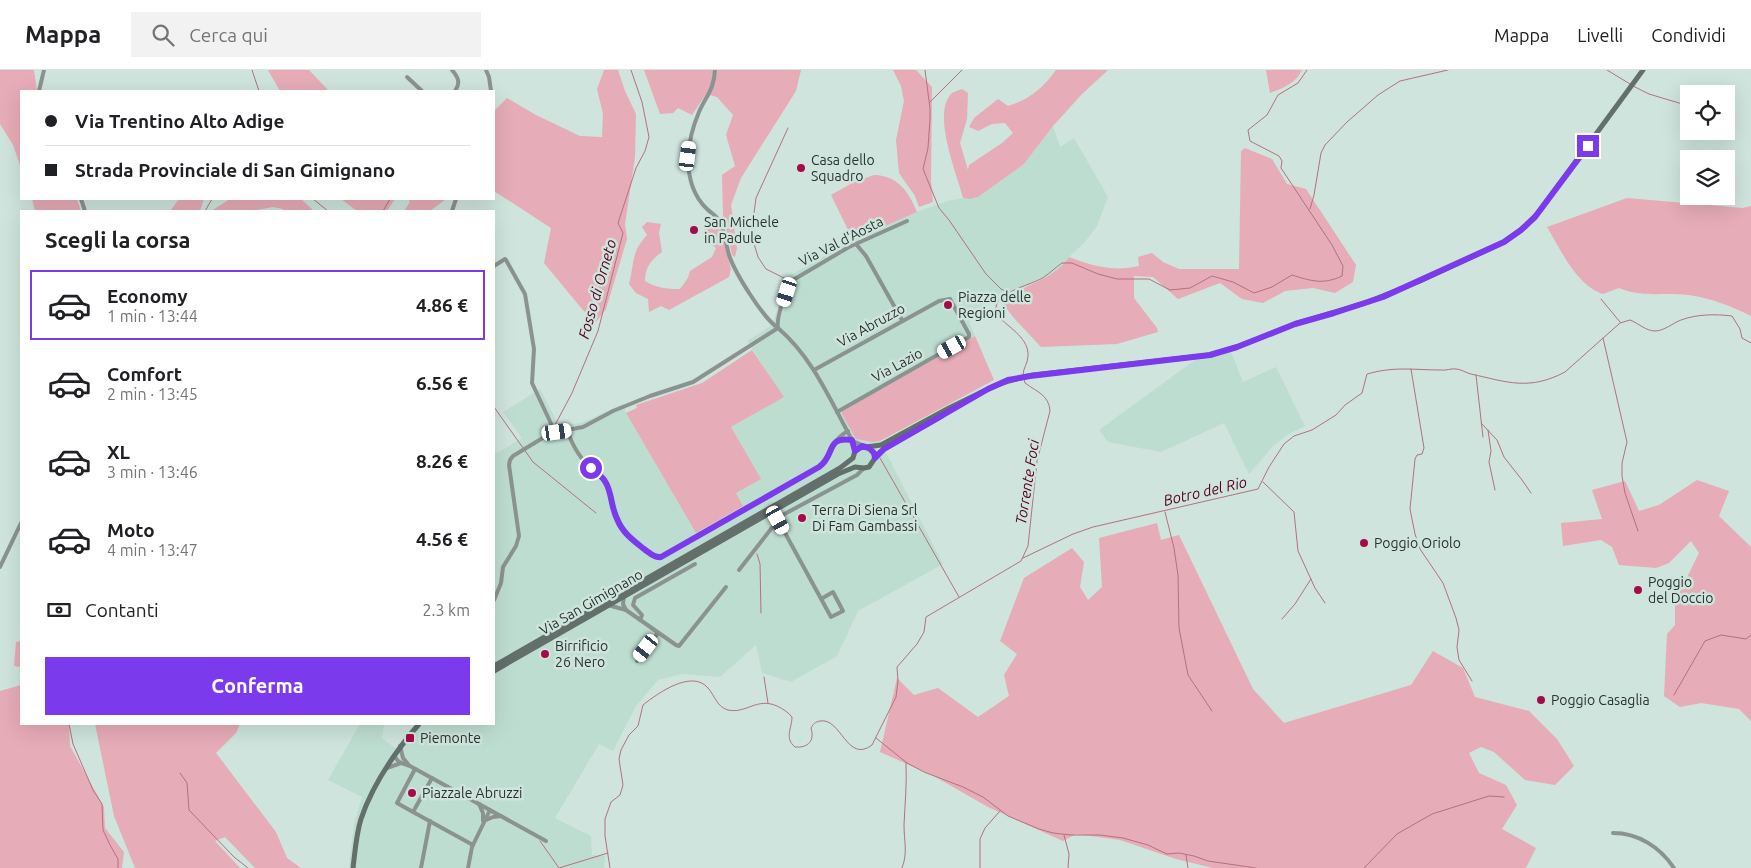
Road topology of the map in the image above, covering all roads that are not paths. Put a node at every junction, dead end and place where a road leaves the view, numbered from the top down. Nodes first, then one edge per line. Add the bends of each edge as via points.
1 (44, 70) edge
2 (452, 70) edge
3 (486, 70) edge
4 (716, 70) edge
5 (1643, 70) edge
6 (407, 77) dead end
7 (39, 90) edge
8 (421, 90) edge
9 (455, 90) edge
10 (491, 90) edge
11 (907, 221) dead end
12 (856, 244) junction
13 (495, 265) edge
14 (939, 301) joint
15 (902, 320) junction
16 (778, 328) junction
17 (814, 370) junction
18 (978, 394) junction
19 (837, 412) junction
20 (844, 424) junction
21 (568, 430) junction
22 (554, 432) junction
23 (848, 432) junction
24 (842, 437) junction
25 (852, 440) junction
26 (867, 447) junction
27 (855, 451) junction
28 (853, 458) junction
29 (875, 458) junction
30 (861, 467) junction
31 (773, 511) junction
32 (778, 519) junction
33 (20, 525) edge
34 (695, 564) dead end
35 (0, 567) edge
36 (739, 570) dead end
37 (726, 587) dead end
38 (624, 596) junction
39 (495, 598) edge
40 (822, 598) junction
41 (608, 605) junction
42 (626, 610) junction
43 (640, 620) junction
44 (658, 633) junction
45 (637, 661) dead end
46 (495, 665) edge
47 (495, 670) edge
48 (418, 725) edge
49 (400, 746) junction
50 (394, 755) junction
51 (401, 764) junction
52 (410, 766) junction
53 (385, 769) junction
54 (416, 769) junction
55 (432, 778) junction
56 (479, 804) junction
57 (490, 810) junction
58 (413, 812) junction
59 (501, 816) junction
60 (430, 821) junction
61 (483, 824) junction
62 (1613, 833) dead end
63 (546, 840) dead end
64 (473, 845) junction
65 (353, 868) edge
66 (421, 868) edge
67 (468, 868) edge
68 (1674, 868) edge

1 - 7 street
2 - 9 street via 459,82
3 - 10 street
4 - 16 street via 709,96 699,111 690,137 688,156 692,188 698,200 720,220 732,264 766,317
5 - 18 main road via 1535,217 1493,248 1383,297 1295,324 1228,350 1210,355 1030,376 996,385
6 - 8 street
11 - 12 street, Via Val d'Aosta
12 - 15 street
12 - 16 street, Via Val d'Aosta via 792,281
13 - 22 street via 506,260 525,294 534,350 532,382
14 - 15 street, Via Abruzzo
14 - 19 street, Via Lazio via 950,300 970,335 968,338
15 - 17 street, Via Abruzzo
16 - 17 street
16 - 21 street via 696,380 611,412 582,428
17 - 19 street
18 - 26 main road via 884,444
18 - 29 main road, Via San Gimignano via 884,449
19 - 20 street
20 - 23 street
20 - 24 street
21 - 22 street
21 - 24 street via 570,440 581,456 608,486 621,527 658,558 819,467 827,460 835,441
22 - 39 street via 519,452 509,463 518,539 503,567
23 - 24 street
23 - 25 street
24 - 25 street
25 - 26 street
25 - 27 street
26 - 27 main road
26 - 29 main road
27 - 28 main road
28 - 30 main road
28 - 46 main road, Via San Gimignano
29 - 30 main road, Via San Gimignano via 872,465
30 - 31 main road, Via San Gimignano via 843,472
30 - 32 street via 855,476
31 - 32 street
31 - 38 main road, Via San Gimignano
32 - 36 street
32 - 40 street
33 - 35 street
34 - 43 street via 634,599 634,608 642,614
37 - 44 street via 681,645 676,646
38 - 41 main road, Via San Gimignano
38 - 42 street
40 - 40 street via 831,617 843,611 833,592
41 - 42 street
41 - 47 main road, Via San Gimignano
42 - 43 street
43 - 44 street
44 - 45 street
48 - 49 main road
49 - 50 main road
49 - 52 street via 404,760
50 - 51 street
50 - 53 main road
51 - 52 street
51 - 53 street
52 - 54 street
53 - 65 main road via 362,817
54 - 55 street
54 - 58 street via 397,803
55 - 56 street
55 - 58 street
56 - 57 street
56 - 61 street
57 - 59 street
57 - 61 street
58 - 60 street
59 - 61 street
59 - 63 street
60 - 64 street
60 - 66 street
61 - 64 street
62 - 68 street via 1626,833 1641,839 1658,850
64 - 67 street

